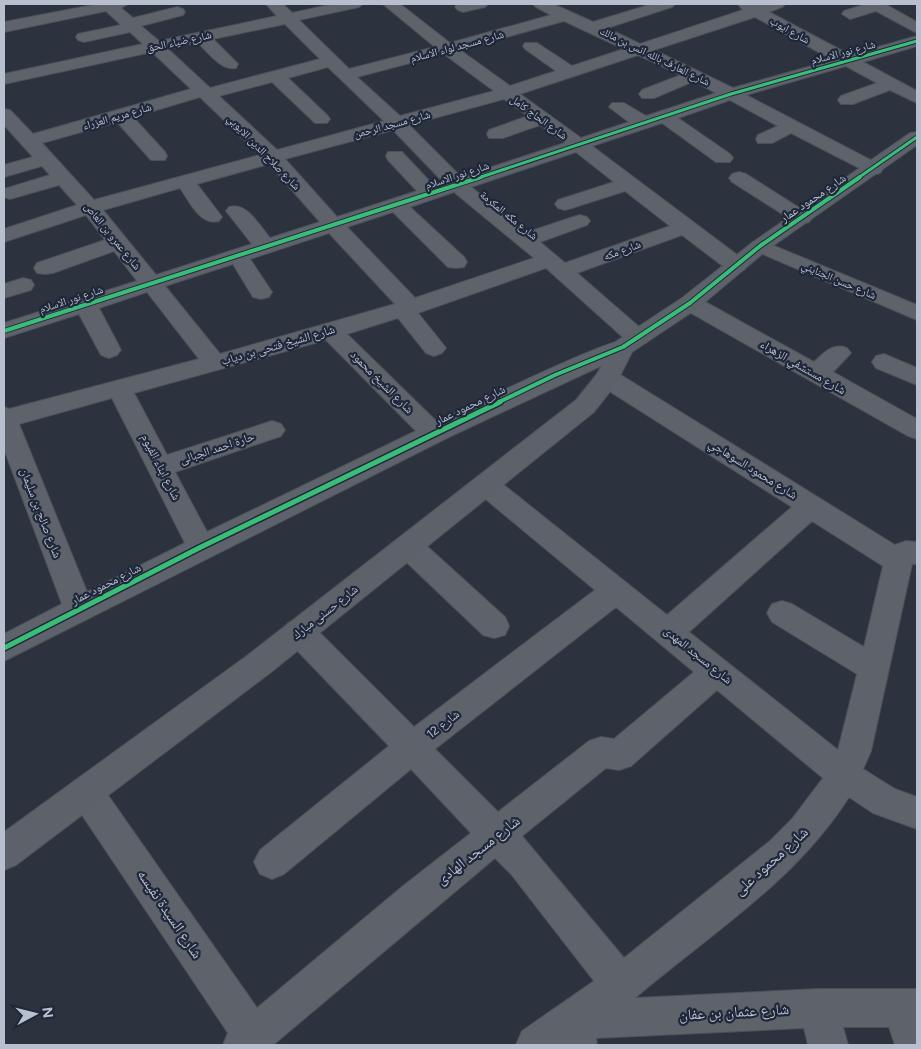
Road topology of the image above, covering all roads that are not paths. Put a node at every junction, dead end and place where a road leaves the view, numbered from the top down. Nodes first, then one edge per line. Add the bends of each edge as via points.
1 (274, 4) edge
2 (354, 4) edge
3 (390, 4) edge
4 (480, 4) edge
5 (541, 4) edge
6 (667, 4) edge
7 (777, 4) edge
8 (114, 5) edge
9 (876, 5) edge
10 (463, 7) dead end
11 (748, 7) edge
12 (177, 12) dead end
13 (850, 14) dead end
14 (567, 15) junction
15 (288, 17) junction
16 (132, 25) junction
17 (4, 27) edge
18 (594, 27) junction
19 (917, 28) edge
20 (201, 36) junction
21 (84, 37) dead end
22 (917, 41) edge
23 (156, 46) junction
24 (531, 46) dead end
25 (638, 48) junction
26 (446, 49) junction
27 (850, 62) junction
28 (230, 64) dead end
29 (338, 68) junction
30 (568, 71) junction
31 (695, 75) junction
32 (276, 76) junction
33 (4, 79) edge
34 (891, 84) junction
35 (447, 90) dead end
36 (205, 93) junction
37 (506, 93) junction
38 (648, 94) dead end
39 (731, 94) junction
40 (917, 98) edge
41 (847, 100) dead end
42 (463, 104) junction
43 (618, 107) dead end
44 (4, 114) edge
45 (121, 115) junction
46 (664, 116) junction
47 (541, 118) junction
48 (321, 119) dead end
49 (397, 123) junction
50 (644, 123) junction
51 (792, 126) junction
52 (496, 134) dead end
53 (18, 136) edge
54 (765, 139) dead end
55 (916, 139) edge
56 (578, 145) junction
57 (158, 156) dead end
58 (272, 156) junction
59 (395, 156) dead end
60 (724, 158) dead end
61 (46, 159) junction
62 (873, 169) junction
63 (4, 172) edge
64 (62, 177) junction
65 (739, 178) dead end
66 (184, 180) junction
67 (627, 184) junction
68 (457, 185) junction
69 (10, 193) dead end
70 (430, 194) junction
71 (565, 204) dead end
72 (397, 205) junction
73 (90, 207) junction
74 (236, 211) dead end
75 (212, 217) dead end
76 (802, 218) junction
77 (580, 221) dead end
78 (334, 226) junction
79 (683, 228) junction
80 (4, 236) edge
81 (525, 240) junction
82 (118, 242) junction
83 (760, 246) junction
84 (266, 247) junction
85 (238, 256) junction
86 (456, 262) dead end
87 (736, 265) junction
88 (556, 266) junction
89 (45, 268) dead end
90 (152, 283) junction
91 (261, 292) dead end
92 (690, 303) junction
93 (86, 304) junction
94 (407, 308) junction
95 (917, 313) edge
96 (330, 330) junction
97 (4, 331) edge
98 (631, 343) junction
99 (434, 348) dead end
100 (110, 350) dead end
101 (839, 353) dead end
102 (884, 362) dead end
103 (215, 363) junction
104 (816, 374) junction
105 (917, 377) edge
106 (607, 378) junction
107 (119, 388) junction
108 (4, 418) edge
109 (272, 430) dead end
110 (917, 430) edge
111 (434, 434) junction
112 (161, 466) junction
113 (486, 485) junction
114 (811, 506) junction
115 (201, 547) junction
116 (408, 547) junction
117 (907, 557) edge
118 (617, 590) junction
119 (79, 610) junction
120 (782, 613) dead end
121 (494, 626) dead end
122 (299, 632) junction
123 (668, 632) junction
124 (4, 648) edge
125 (873, 668) junction
126 (716, 670) junction
127 (413, 747) junction
128 (844, 775) junction
129 (86, 792) junction
130 (917, 813) edge
131 (498, 834) junction
132 (4, 853) edge
133 (272, 862) dead end
134 (621, 985) junction
135 (818, 1008) junction
136 (910, 1008) edge
137 (576, 1033) edge
138 (248, 1041) edge
139 (536, 1045) edge
140 (828, 1045) edge
141 (915, 1045) edge

1 - 15 street, شارع مكه المكرمة
2 - 15 street, شارع ضياء الحق
3 - 26 street, شارع الحاج كامل
4 - 10 street
5 - 14 street, شارع العارف بالله انس بن مالك
6 - 18 street
7 - 11 street, شارع مسجد الرحمن
8 - 16 street, شارع صلاح الدين الايوبي
8 - 17 street
9 - 13 street
9 - 19 street
11 - 25 street, شارع مسجد الرحمن
11 - 27 street, شارع ايوب
12 - 16 street
14 - 18 street, شارع العارف بالله انس بن مالك
14 - 26 street, شارع مسجد لواء الاسلام
15 - 20 street, شارع ضياء الحق
15 - 29 street, شارع مكه المكرمة
16 - 21 street
16 - 23 street, شارع صلاح الدين الايوبي
18 - 25 street, شارع العارف بالله انس بن مالك
20 - 23 street, شارع ضياء الحق
20 - 28 street
22 - 27 street, شارع نور الاسلام
23 - 33 street, شارع ضياء الحق
23 - 36 street, شارع صلاح الدين الايوبي
24 - 30 street
25 - 30 street, شارع مسجد الرحمن
25 - 31 street, شارع العارف بالله انس بن مالك
26 - 29 street, شارع مسجد لواء الاسلام
26 - 37 street, شارع الحاج كامل
27 - 34 street, شارع ايوب
27 - 39 street, شارع نور الاسلام
29 - 32 street, شارع مريم العزراء
29 - 49 street, شارع مكه المكرمة
30 - 37 street, شارع مسجد الرحمن
31 - 38 street
31 - 39 street, شارع العارف بالله انس بن مالك
32 - 36 street, شارع مريم العزراء
32 - 48 street
34 - 40 street, شارع ايوب
34 - 41 street
35 - 42 street
36 - 45 street, شارع مريم العزراء
36 - 58 street, شارع صلاح الدين الايوبي
37 - 42 street, شارع مسجد الرحمن
37 - 47 street, شارع الحاج كامل
39 - 46 street, شارع نور الاسلام
39 - 51 street, شارع العارف بالله انس بن مالك
42 - 49 street, شارع مسجد الرحمن
43 - 50 street
44 - 53 street, شارع عمرو بن العاص
45 - 53 street, شارع مريم العزراء
45 - 57 street
46 - 50 street, شارع نور الاسلام
46 - 60 street
47 - 52 street
47 - 56 street, شارع الحاج كامل
49 - 58 street, شارع مسجد الرحمن
49 - 68 street, شارع مكه المكرمة
50 - 56 street, شارع نور الاسلام
51 - 54 street
51 - 62 street, شارع العارف بالله انس بن مالك
53 - 61 street, شارع عمرو بن العاص
55 - 62 street, شارع محمود عمار
56 - 67 street, شارع الحاج كامل
56 - 68 street, شارع نور الاسلام
58 - 66 street, شارع مسجد الرحمن
58 - 78 street, شارع صلاح الدين الايوبي
59 - 70 street
61 - 63 street
61 - 64 street, شارع عمرو بن العاص
62 - 76 street, شارع محمود عمار
64 - 69 street
64 - 73 street, شارع عمرو بن العاص
65 - 76 street
66 - 73 street, شارع مسجد الرحمن
66 - 75 street
67 - 71 street
67 - 79 street, شارع الحاج كامل
68 - 70 street, شارع نور الاسلام
68 - 81 street, شارع مكه المكرمة
70 - 72 street, شارع نور الاسلام
72 - 78 street, شارع نور الاسلام
72 - 86 street
73 - 80 street, شارع مسجد الرحمن
73 - 82 street, شارع عمرو بن العاص
74 - 84 street
76 - 83 street, شارع محمود عمار
77 - 81 street
78 - 84 street, شارع نور الاسلام
78 - 94 street, شارع صلاح الدين الايوبي
79 - 87 street, شارع الحاج كامل
79 - 88 street, شارع مكه
81 - 88 street, شارع مكه المكرمة
82 - 89 street
82 - 90 street, شارع عمرو بن العاص
83 - 87 street, شارع محمود عمار
83 - 95 street, شارع حسن الجنايني
84 - 85 street, شارع نور الاسلام
85 - 90 street, شارع نور الاسلام
85 - 91 street
87 - 92 street, شارع محمود عمار
88 - 94 street, شارع الشيخ فتحى بن دياب
88 - 98 street, شارع مكه المكرمة
90 - 93 street, شارع نور الاسلام
90 - 103 street, شارع عمرو بن العاص
92 - 98 street, شارع محمود عمار
92 - 104 street, شارع مستشفي الزهراء
93 - 97 street, شارع نور الاسلام
93 - 100 street
94 - 96 street, شارع الشيخ فتحى بن دياب
94 - 99 street, شارع صلاح الدين الايوبي
96 - 103 street, شارع الشيخ فتحى بن دياب
96 - 111 street, شارع الشيخ محمود
98 - 106 street, شارع حسنى مبارك
98 - 111 street, شارع محمود عمار via 555,375
101 - 104 street
102 - 105 street
103 - 107 street, شارع الشيخ فتحى بن دياب
104 - 110 street, شارع مستشفي الزهراء
106 - 113 street, شارع حسنى مبارك via 585,406
106 - 114 street, شارع محمود السوهاجي
107 - 108 street, شارع الشيخ فتحى بن دياب
107 - 112 street, شارع ابناء الفيوم
108 - 119 street, شارع صالح بن سليمان
109 - 112 street, حارة احمد الجبالى
111 - 115 street, شارع محمود عمار
112 - 115 street, شارع ابناء الفيوم
113 - 116 street, شارع حسنى مبارك
113 - 118 street, شارع مسجد المهدى
114 - 117 street, شارع محمود السوهاجي
114 - 123 street
115 - 119 street, شارع محمود عمار
116 - 121 street
116 - 122 street, شارع حسنى مبارك
117 - 125 street, شارع محمود على
118 - 123 street, شارع مسجد المهدى
118 - 127 street, شارع 12
119 - 124 street, شارع محمود عمار
120 - 125 street
122 - 127 street
122 - 129 street, شارع حسنى مبارك
123 - 126 street, شارع مسجد المهدى
125 - 128 street, شارع محمود على via 855,750
126 - 128 street, شارع مسجد المهدى
126 - 131 street, شارع مسجد الهادى via 619,754 601,752
127 - 131 street
127 - 133 street, شارع 12
128 - 130 street, شارع مسجد المهدى via 885,802
128 - 134 street, شارع محمود على via 807,829 771,864
129 - 132 street, شارع حسنى مبارك
129 - 138 street, شارع السيدة نفيسه
131 - 134 street
131 - 138 street, شارع مسجد الهادى
134 - 137 street, شارع محمود على
135 - 136 street, شارع عثمان بن عفان
135 - 137 street, شارع عثمان بن عفان
135 - 140 street
136 - 141 street
137 - 139 street, شارع محمود على

